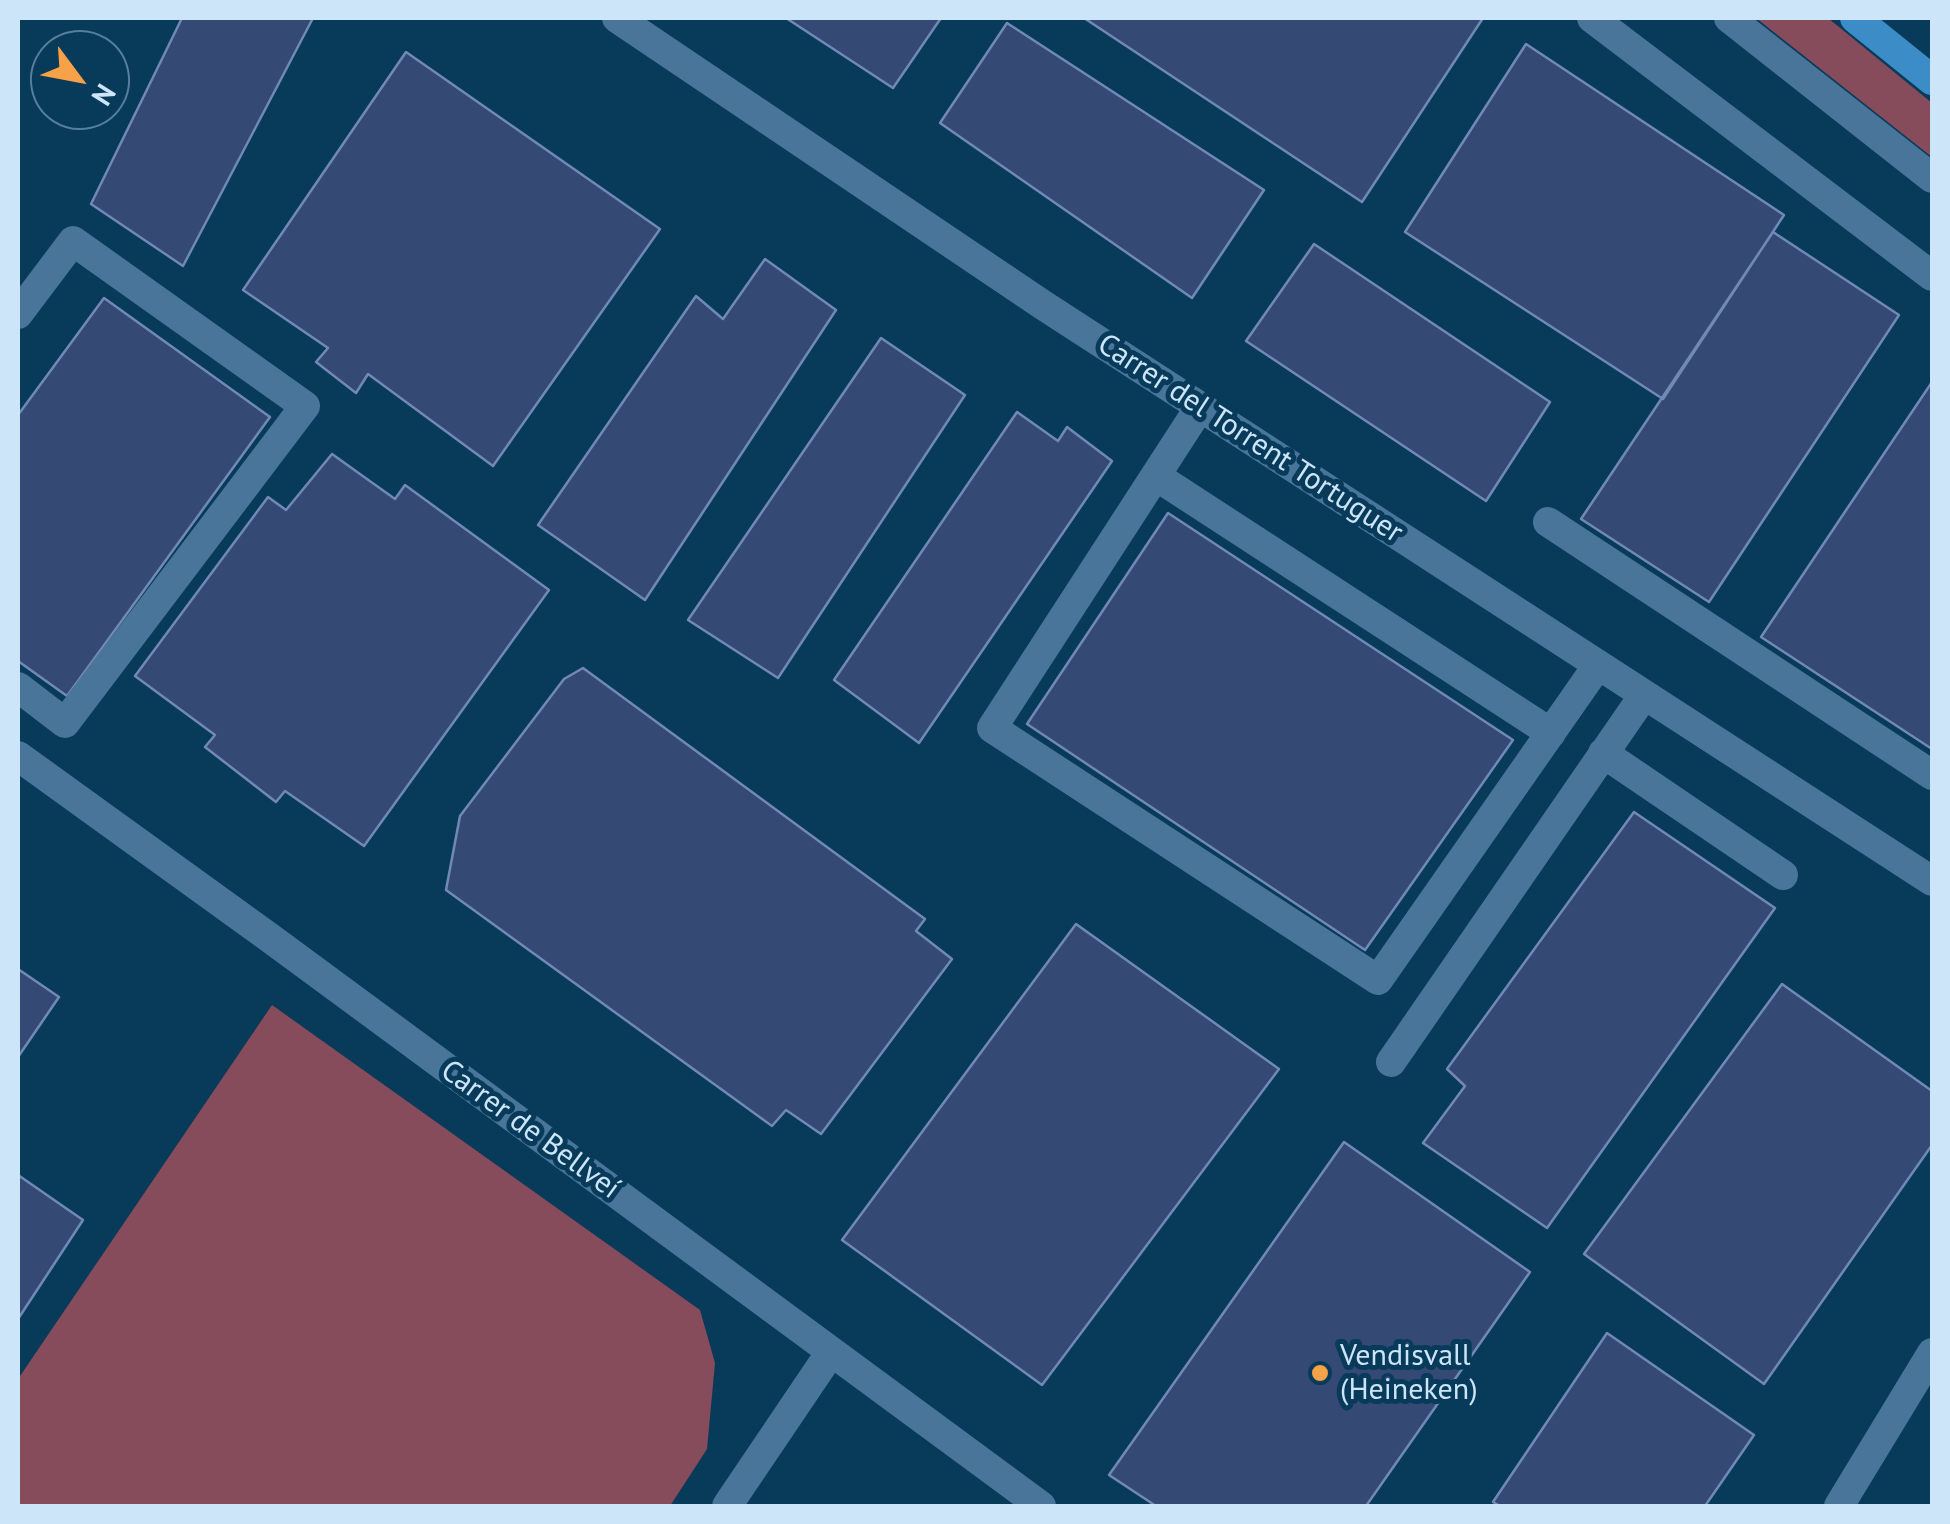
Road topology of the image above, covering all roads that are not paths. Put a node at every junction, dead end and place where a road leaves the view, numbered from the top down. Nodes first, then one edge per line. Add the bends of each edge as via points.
1 (617, 18) edge
2 (1592, 18) edge
3 (1729, 18) edge
4 (1854, 18) edge
5 (1932, 80) edge
6 (1932, 178) edge
7 (1932, 276) edge
8 (18, 314) edge
9 (1200, 407) junction
10 (1156, 476) junction
11 (1548, 522) dead end
12 (1598, 665) junction
13 (18, 687) edge
14 (1644, 696) junction
15 (1551, 733) junction
16 (1603, 754) junction
17 (18, 756) edge
18 (1932, 775) edge
19 (1887, 854) junction
20 (1784, 875) dead end
21 (1932, 881) edge
22 (1932, 900) edge
23 (1391, 1062) dead end
24 (831, 1352) junction
25 (1932, 1352) edge
26 (727, 1506) edge
27 (1042, 1506) edge
28 (1839, 1506) edge

1 - 9 street, Carrer del Torrent Tortuguer
2 - 7 street
3 - 6 street
4 - 5 main road
8 - 13 street via 73,241 305,406 66,723
9 - 10 street
9 - 12 street, Carrer del Torrent Tortuguer
10 - 15 street
10 - 15 street via 992,728 1378,980
11 - 18 street
12 - 14 street, Carrer del Torrent Tortuguer
12 - 15 street
14 - 16 street
14 - 19 street, Carrer del Torrent Tortuguer
16 - 20 street
16 - 23 street
17 - 24 street, Carrer de Bellveí
19 - 21 street, Carrer del Torrent Tortuguer
19 - 22 street, Carrer del Torrent Tortuguer
24 - 26 street
24 - 27 street, Carrer de Bellveí
25 - 28 street

